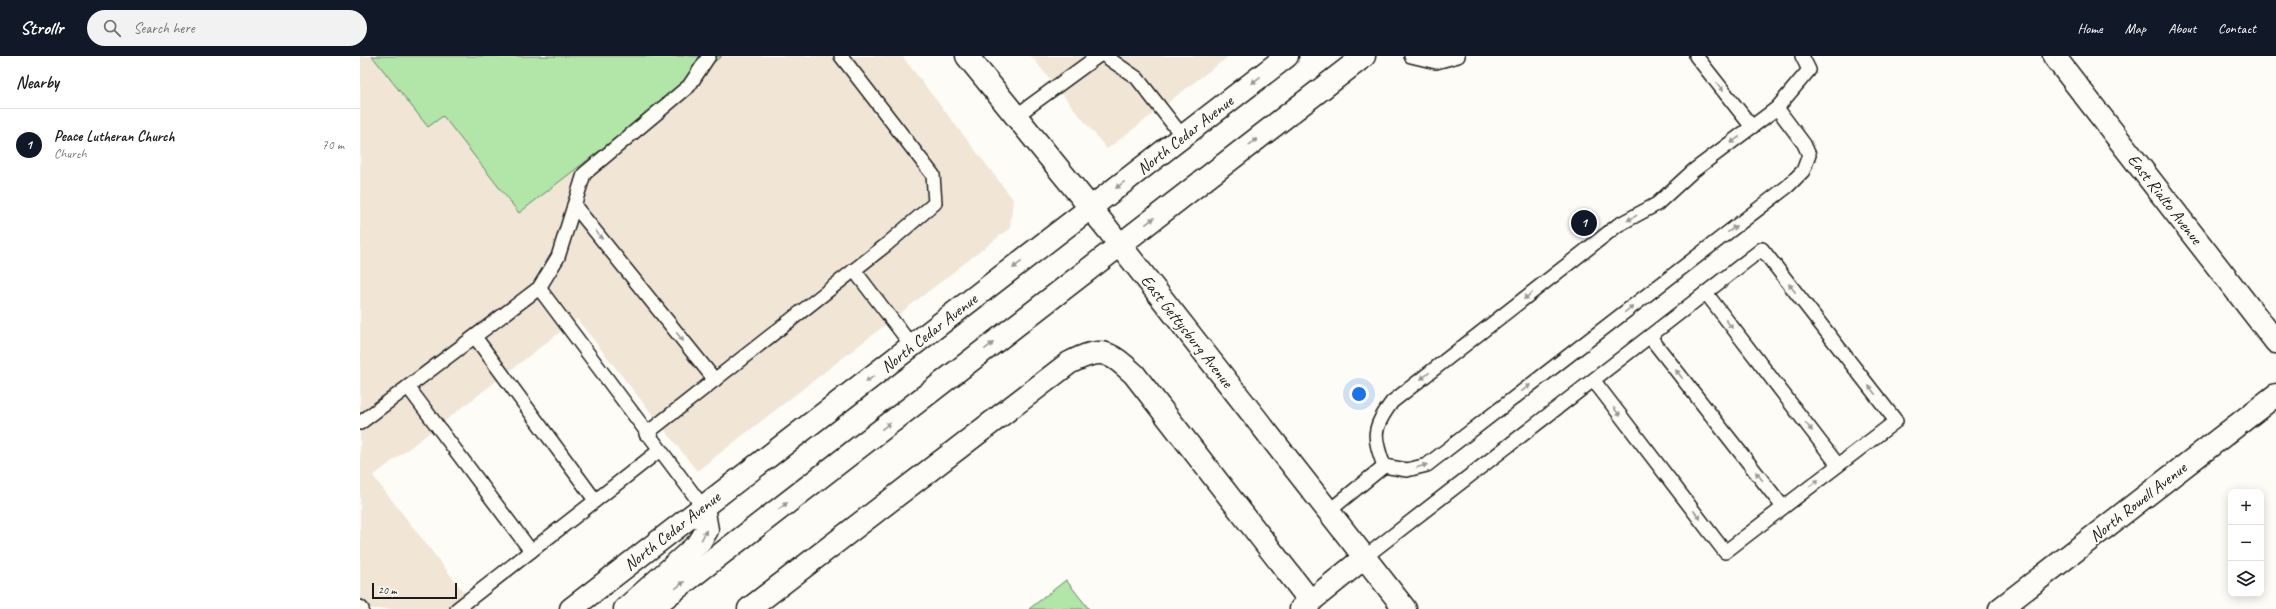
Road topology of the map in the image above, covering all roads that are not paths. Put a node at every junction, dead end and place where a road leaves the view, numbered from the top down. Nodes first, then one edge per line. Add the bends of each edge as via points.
1 (709, 56) edge
2 (842, 56) edge
3 (967, 56) edge
4 (1098, 56) edge
5 (1105, 56) edge
6 (1286, 56) edge
7 (1364, 56) edge
8 (1412, 56) edge
9 (1458, 56) edge
10 (1696, 56) edge
11 (1802, 56) edge
12 (2054, 56) edge
13 (1777, 108) junction
14 (1016, 116) junction
15 (1752, 127) junction
16 (1183, 136) junction
17 (574, 205) junction
18 (1090, 208) junction
19 (1119, 245) junction
20 (854, 270) junction
21 (539, 288) junction
22 (1706, 293) junction
23 (475, 337) junction
24 (1650, 337) junction
25 (2276, 342) edge
26 (912, 346) junction
27 (715, 380) junction
28 (1594, 381) junction
29 (408, 387) junction
30 (2276, 395) edge
31 (360, 422) edge
32 (646, 434) junction
33 (660, 450) junction
34 (1838, 465) junction
35 (1384, 466) junction
36 (595, 500) junction
37 (702, 507) junction
38 (1782, 507) junction
39 (1329, 511) junction
40 (531, 551) junction
41 (1365, 557) junction
42 (1306, 605) edge
43 (457, 609) edge
44 (571, 609) edge
45 (625, 609) edge
46 (650, 609) edge
47 (749, 609) edge
48 (1405, 609) edge
49 (2000, 609) edge

1 - 17 lane via 689,86 584,174
2 - 20 lane via 933,175 935,203
3 - 14 street, East Gettysburg Avenue
4 - 14 lane
5 - 16 lane via 1137,78
6 -> 16 street, North Cedar Avenue
19 -> 7 street
8 - 9 lane via 1436,62
10 -> 15 lane
11 - 13 lane via 1809,70
12 - 25 street, East Rialto Avenue
13 - 15 lane
35 -> 13 lane via 1407,470 1427,465 1788,186 1803,171 1809,155 1804,144
14 - 18 street, East Gettysburg Avenue
15 -> 35 lane via 1693,171 1657,204 1618,225 1392,402 1381,417 1374,440
16 -> 18 street, North Cedar Avenue
17 - 21 lane via 558,257
17 -> 27 lane
18 - 19 street, East Gettysburg Avenue
18 -> 26 street, North Cedar Avenue
19 - 39 street, East Gettysburg Avenue
46 -> 19 street
20 - 26 lane
20 - 27 lane
21 - 23 lane
21 - 32 lane
22 - 24 lane
22 -> 34 lane
34 -> 22 lane via 1896,421 1762,249
23 - 29 lane
23 - 36 lane
24 - 28 lane
38 -> 24 lane
26 -> 37 street, North Cedar Avenue
27 - 32 lane
28 -> 38 lane via 1725,552
28 - 41 lane
29 - 31 lane
29 - 40 lane
30 - 49 street, North Rowell Avenue
32 - 33 lane
33 - 36 lane
33 - 37 lane
38 -> 34 lane
35 - 39 lane
36 - 40 lane
37 - 44 street, North Cedar Avenue
45 -> 37 street via 699,543 707,530
39 - 41 street, East Gettysburg Avenue
40 - 43 lane
41 - 42 street
41 - 48 street, East Gettysburg Avenue
42 - 47 street via 1134,374 1114,356 1090,352 1069,363

